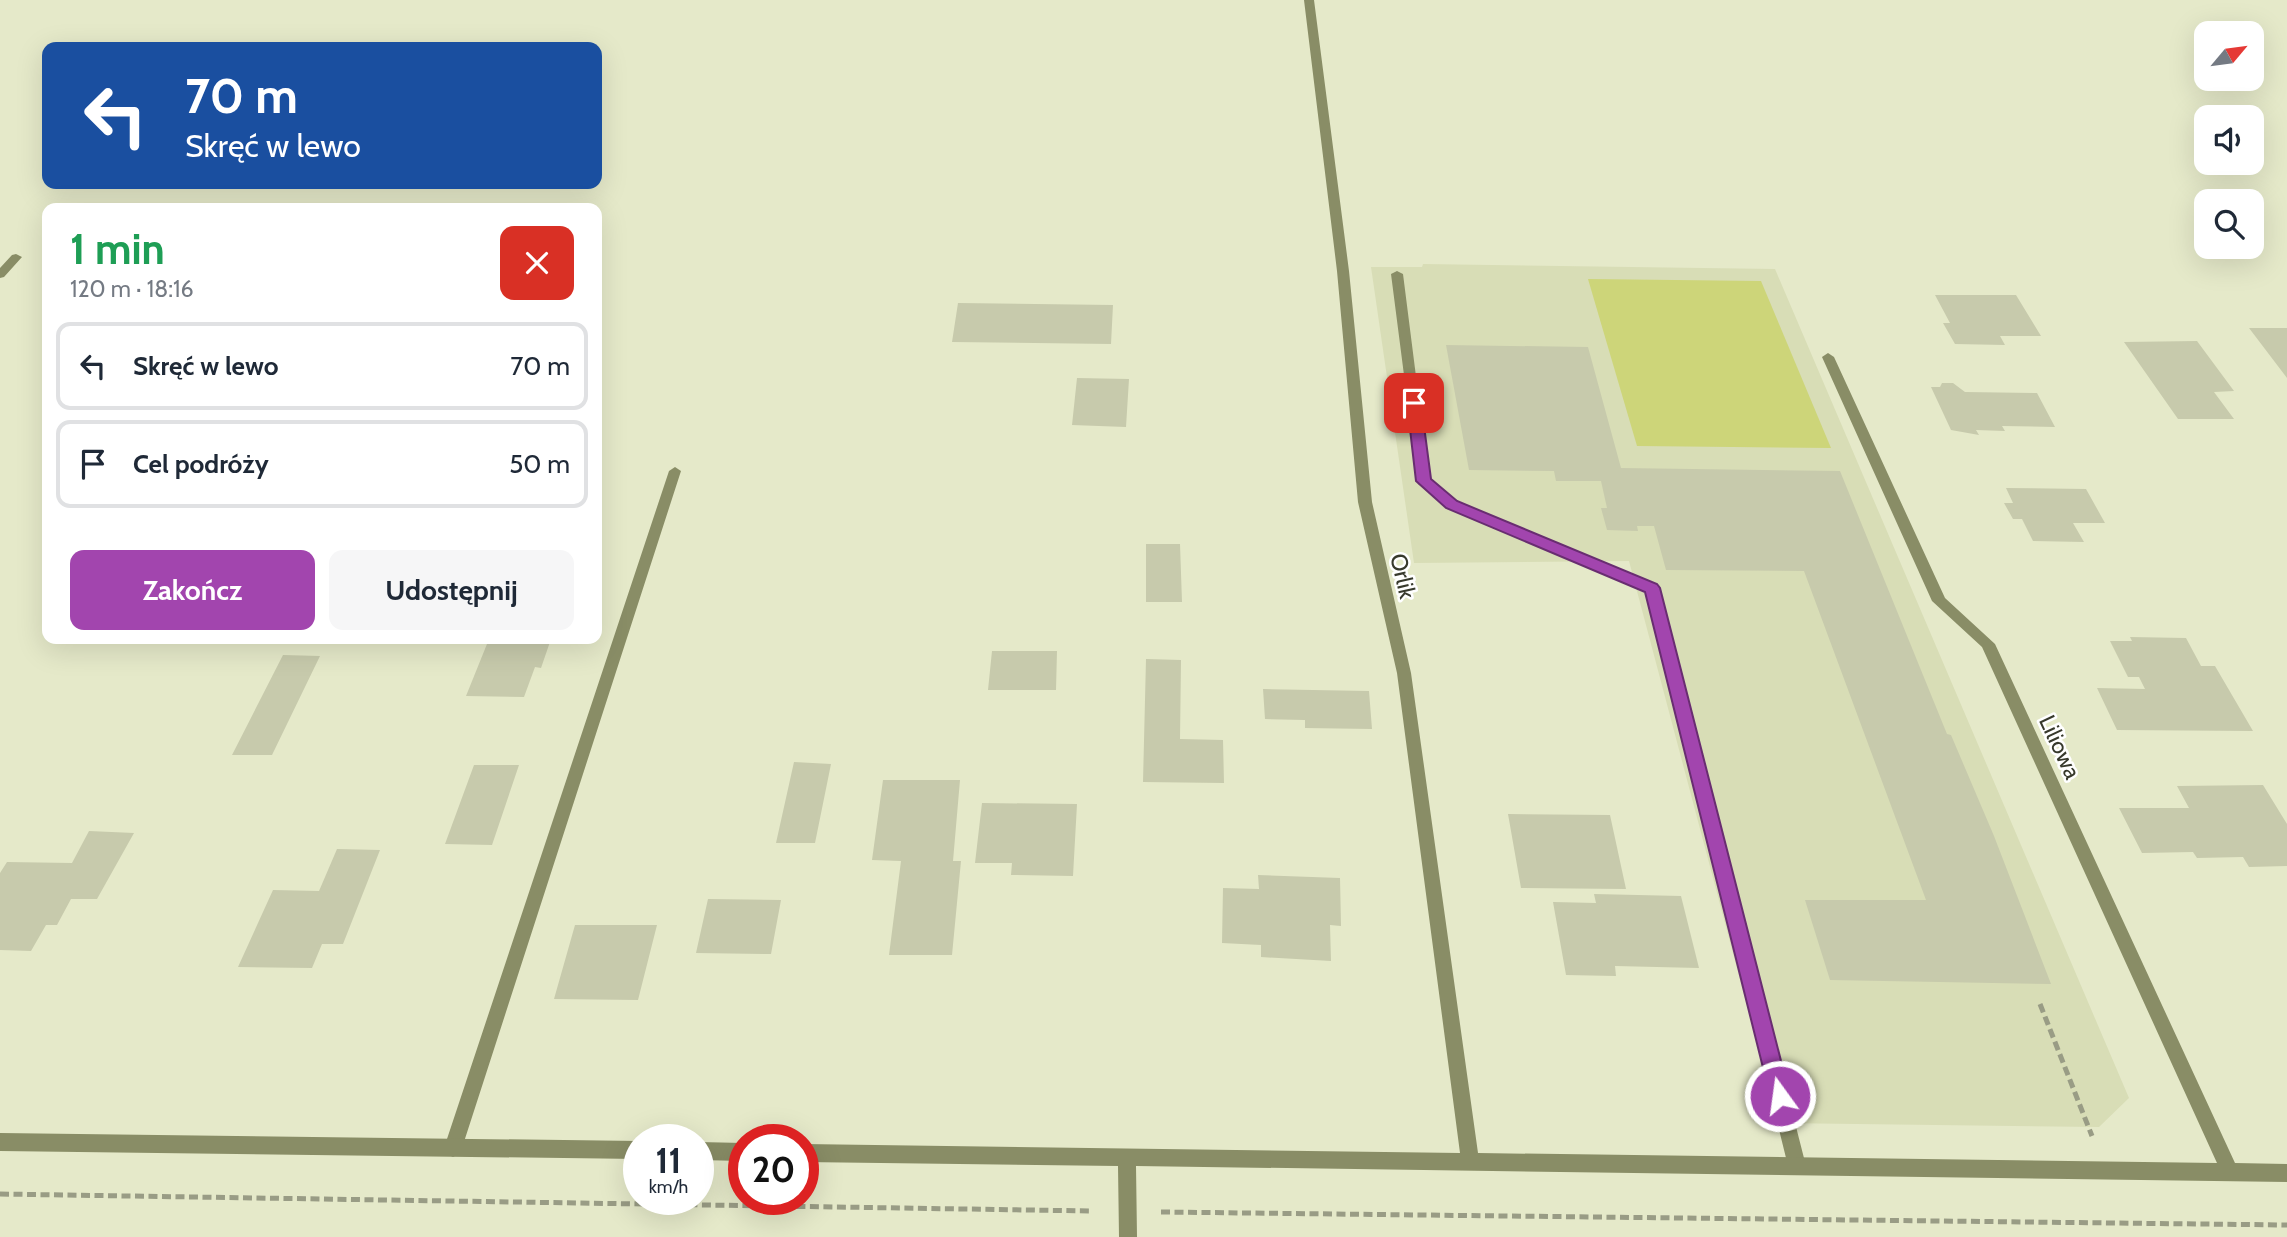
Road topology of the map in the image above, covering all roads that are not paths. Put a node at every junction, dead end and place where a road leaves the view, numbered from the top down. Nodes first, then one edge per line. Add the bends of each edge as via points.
1 (1309, 0) edge
2 (16, 257) dead end
3 (1397, 274) dead end
4 (0, 275) edge
5 (1828, 357) dead end
6 (675, 471) dead end
7 (0, 1142) edge
8 (453, 1148) junction
9 (623, 1150) edge
10 (819, 1153) edge
11 (1127, 1157) junction
12 (1470, 1161) junction
13 (1797, 1166) junction
14 (2230, 1172) junction
15 (2287, 1173) edge
16 (1128, 1237) edge

1 - 12 street, Orlik via 1343,271 1365,502 1404,673
2 - 4 street
3 - 13 street via 1423,481 1452,504 1652,588
5 - 14 street, Liliowa via 1940,601 1988,644
6 - 8 street
7 - 8 street
8 - 9 street
10 - 11 street
11 - 12 street
11 - 16 street
12 - 13 street
13 - 14 street
14 - 15 street

